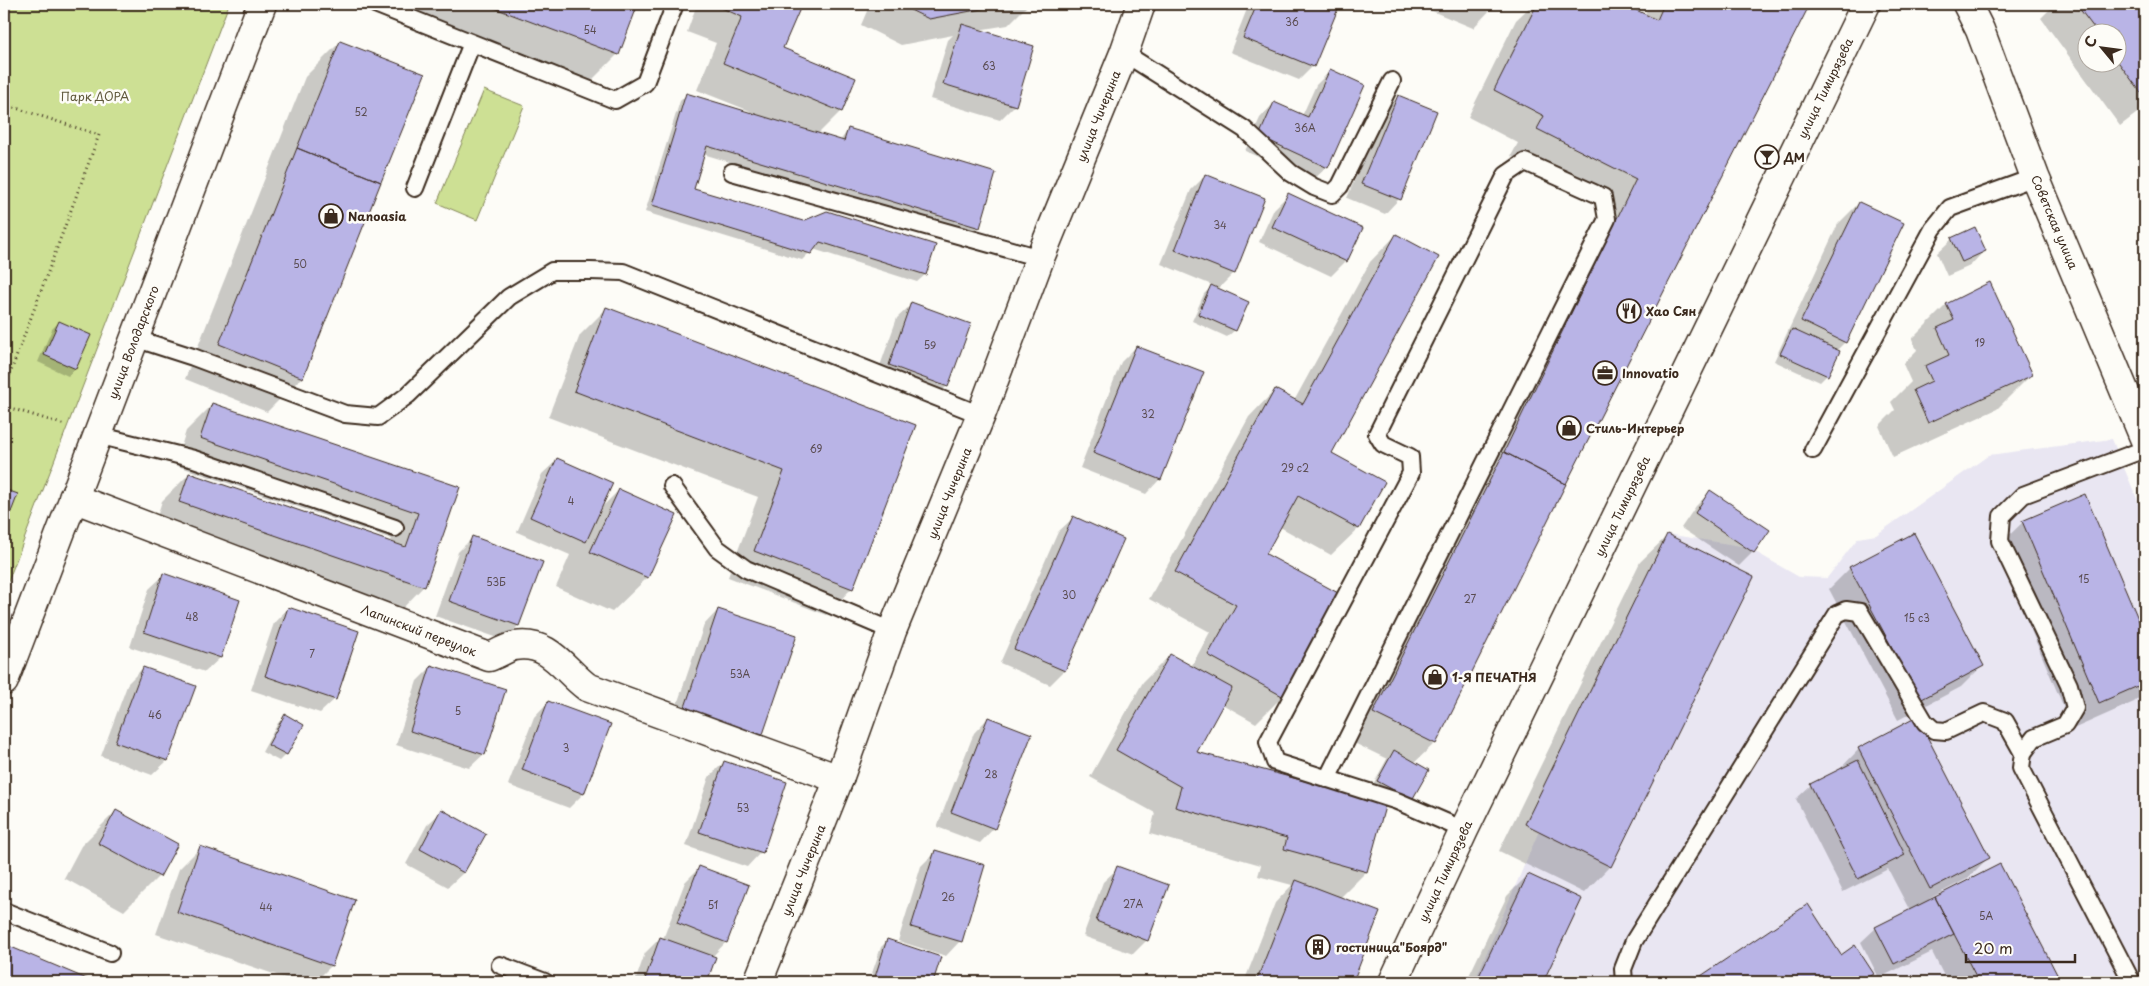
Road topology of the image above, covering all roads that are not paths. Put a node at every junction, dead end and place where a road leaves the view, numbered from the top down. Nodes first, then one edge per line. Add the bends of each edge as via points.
1 (262, 4) edge
2 (376, 4) edge
3 (675, 4) edge
4 (1141, 4) edge
5 (1866, 4) edge
6 (1967, 4) edge
7 (472, 43) junction
8 (1124, 53) junction
9 (1392, 81) dead end
10 (732, 172) dead end
11 (2035, 176) junction
12 (415, 188) dead end
13 (1040, 258) junction
14 (134, 338) junction
15 (981, 415) junction
16 (97, 435) junction
17 (2145, 440) edge
18 (2145, 449) edge
19 (1813, 450) dead end
20 (672, 486) dead end
21 (73, 498) junction
22 (395, 528) dead end
23 (892, 631) junction
24 (4, 681) edge
25 (2023, 752) junction
26 (839, 779) junction
27 (1327, 779) junction
28 (1464, 830) junction
29 (4, 911) edge
30 (110, 953) dead end
31 (500, 965) dead end
32 (545, 982) edge
33 (758, 982) edge
34 (1393, 982) edge
35 (1624, 982) edge
36 (2132, 982) edge

1 - 14 street, улица Володарского
2 - 7 lane
3 - 7 lane via 645,83 616,100
4 - 8 street, улица Чичерина
5 - 28 street, улица Тимирязева
6 - 11 street, Советская улица via 1980,30
7 - 12 lane
8 - 9 lane via 1244,128 1291,173 1332,194 1340,186
8 - 13 street, улица Чичерина
10 - 13 lane
11 - 17 street, Советская улица
11 - 19 lane via 1950,208 1933,229
13 - 15 street, улица Чичерина
14 - 15 lane via 345,414 378,417 408,395 509,296 552,271 623,272
14 - 16 street, улица Володарского
15 - 23 street, улица Чичерина
16 - 21 street, улица Володарского
16 - 22 lane via 194,459
18 - 25 lane via 2023,495 2002,516 2000,541 2069,685 2075,708 2065,725 2034,738
20 - 23 lane via 717,548 746,569
21 - 24 street, улица Володарского
21 - 26 street, Лапинский переулок via 489,657 513,646 542,649 556,656 587,687
23 - 26 street, улица Чичерина
25 - 35 lane via 2005,721 1984,713 1946,731 1934,730 1925,722 1860,612 1846,610 1837,614 1634,940 1623,969
25 - 36 lane via 2021,768
26 - 33 street, улица Чичерина
27 - 27 lane via 1274,762 1268,742 1411,473 1410,457 1383,444 1377,434 1506,175 1525,162 1603,197 1607,219
27 - 28 lane via 1397,801
28 - 34 street, улица Тимирязева
29 - 30 lane
31 - 32 lane

